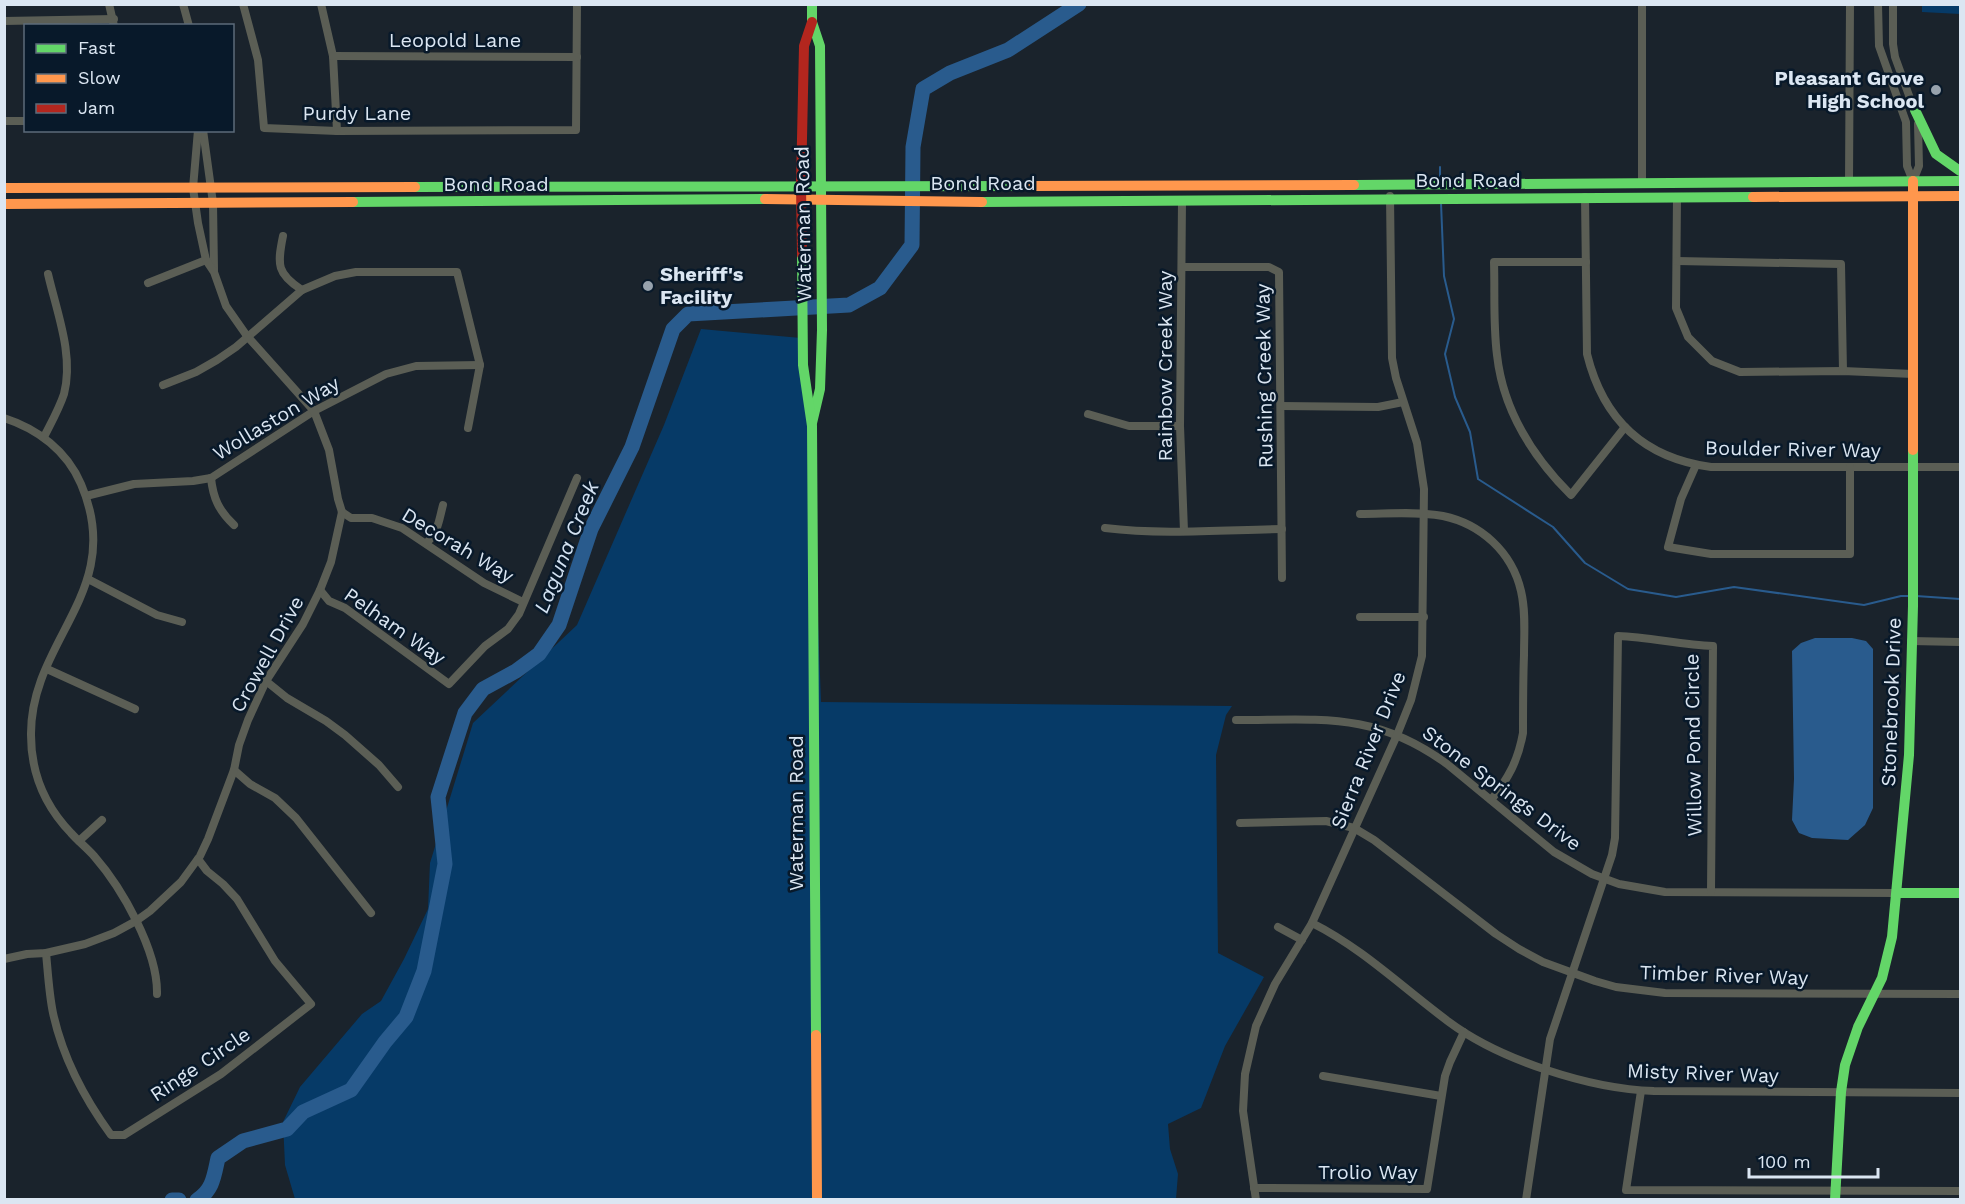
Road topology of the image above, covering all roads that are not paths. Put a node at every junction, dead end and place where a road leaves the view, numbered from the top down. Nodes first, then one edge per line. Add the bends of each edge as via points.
1 (109, 4) edge
2 (183, 4) edge
3 (243, 4) edge
4 (321, 4) edge
5 (577, 4) edge
6 (812, 4) edge
7 (1642, 4) edge
8 (1850, 4) edge
9 (1878, 4) edge
10 (1893, 4) edge
11 (4, 21) edge
12 (114, 22) edge
13 (812, 22) junction
14 (188, 24) edge
15 (333, 56) junction
16 (577, 57) junction
17 (1915, 110) junction
18 (24, 121) edge
19 (4, 122) edge
20 (336, 131) junction
21 (198, 132) edge
22 (203, 132) edge
23 (1939, 156) junction
24 (1919, 158) junction
25 (1960, 171) edge
26 (1913, 181) junction
27 (1849, 182) junction
28 (1960, 182) edge
29 (1642, 184) junction
30 (1666, 184) junction
31 (801, 185) junction
32 (820, 185) junction
33 (1390, 185) junction
34 (1284, 186) junction
35 (4, 188) edge
36 (193, 189) junction
37 (211, 189) junction
38 (1913, 196) junction
39 (1960, 196) edge
40 (1585, 197) junction
41 (1677, 197) junction
42 (1390, 198) junction
43 (801, 199) junction
44 (820, 199) junction
45 (1182, 201) junction
46 (195, 203) junction
47 (213, 203) junction
48 (4, 204) edge
49 (283, 236) dead end
50 (206, 260) junction
51 (1677, 261) junction
52 (1586, 262) junction
53 (1182, 267) junction
54 (214, 272) junction
55 (48, 274) dead end
56 (148, 283) dead end
57 (302, 290) junction
58 (247, 336) junction
59 (480, 365) junction
60 (1843, 371) junction
61 (1913, 374) junction
62 (163, 385) dead end
63 (1403, 402) junction
64 (1281, 406) junction
65 (314, 411) junction
66 (1088, 414) dead end
67 (4, 418) edge
68 (812, 426) junction
69 (1180, 426) junction
70 (1625, 427) junction
71 (468, 428) dead end
72 (44, 437) junction
73 (1696, 465) junction
74 (1850, 467) junction
75 (1913, 467) junction
76 (1960, 467) edge
77 (211, 478) junction
78 (578, 478) dead end
79 (86, 496) junction
80 (443, 505) dead end
81 (342, 512) junction
82 (1360, 514) dead end
83 (1424, 515) junction
84 (234, 525) dead end
85 (1106, 528) dead end
86 (1282, 529) junction
87 (1184, 531) junction
88 (426, 543) junction
89 (1282, 578) dead end
90 (88, 579) junction
91 (321, 590) junction
92 (523, 602) junction
93 (1360, 616) dead end
94 (1424, 617) junction
95 (182, 622) dead end
96 (1911, 642) junction
97 (1960, 642) edge
98 (47, 669) junction
99 (266, 681) junction
100 (135, 709) dead end
101 (1236, 720) dead end
102 (1397, 735) junction
103 (234, 770) junction
104 (398, 787) dead end
105 (1491, 800) junction
106 (102, 820) dead end
107 (1240, 823) dead end
108 (1354, 828) junction
109 (79, 841) junction
110 (198, 859) junction
111 (1604, 879) junction
112 (1711, 892) junction
113 (1897, 893) junction
114 (1960, 893) edge
115 (371, 913) dead end
116 (136, 921) junction
117 (1312, 923) junction
118 (1278, 927) dead end
119 (1302, 940) junction
120 (46, 953) junction
121 (4, 959) edge
122 (1571, 974) junction
123 (157, 994) dead end
124 (1875, 994) junction
125 (1960, 994) edge
126 (1464, 1032) junction
127 (1545, 1069) junction
128 (1323, 1076) dead end
129 (1641, 1091) junction
130 (1841, 1092) junction
131 (1960, 1093) edge
132 (1441, 1096) junction
133 (1254, 1188) junction
134 (1960, 1191) edge
135 (1835, 1195) edge
136 (817, 1200) edge
137 (1256, 1200) edge
138 (1526, 1200) edge

1 - 12 street
2 - 14 street
3 - 20 street, Purdy Lane via 258,60 264,128
4 - 15 street
5 - 16 street
6 - 13 main road, Waterman Road
7 - 29 street
8 - 27 street
9 - 26 street via 1879,46 1906,122 1907,166
10 - 17 street via 1895,57
11 - 12 street
13 - 31 main road, Waterman Road via 804,46
13 - 32 main road, Waterman Road via 820,46
15 - 16 street, Leopold Lane
15 - 20 street
16 - 20 street, Purdy Lane via 576,130
17 - 23 main road
17 - 24 street
18 - 19 street
21 - 36 street, Crowell Drive
22 - 37 street, Crowell Drive
23 - 24 street
23 - 25 main road
24 - 26 street
26 - 27 main road, Bond Road
26 - 28 main road, Bond Road
26 - 38 main road, Stonebrook Drive
27 - 30 main road, Bond Road
29 - 30 main road, Bond Road
29 - 33 main road, Bond Road
30 - 40 main road via 1657,189 1593,191
31 - 32 main road, Bond Road
31 - 37 main road, Bond Road
31 - 43 main road, Waterman Road
32 - 34 main road, Bond Road
32 - 44 main road, Waterman Road
33 - 34 main road, Bond Road
33 - 42 street, Sierra River Drive
34 - 45 main road via 1262,192 1193,192
35 - 36 main road, Bond Road
36 - 37 main road, Bond Road
36 - 46 street, Crowell Drive
37 - 47 street, Crowell Drive
38 - 39 main road, Bond Road
38 - 41 main road, Bond Road
38 - 61 main road, Stonebrook Drive
40 - 41 main road, Bond Road
40 - 42 main road, Bond Road
40 - 52 street, Boulder River Way
41 - 51 street
42 - 45 main road, Bond Road
42 - 63 street, Sierra River Drive via 1391,341
43 - 44 main road, Bond Road
43 - 47 main road, Bond Road
43 - 68 main road, Waterman Road via 803,365
44 - 45 main road, Bond Road
44 - 68 main road, Waterman Road via 820,389
45 - 53 street, Rainbow Creek Way
46 - 47 main road, Bond Road
46 - 48 main road, Bond Road
46 - 50 street, Crowell Drive
47 - 54 street, Crowell Drive
49 - 57 street via 279,253 282,272
50 - 54 street, Crowell Drive
50 - 56 street
51 - 60 street via 1676,308 1688,337 1712,361 1740,372
51 - 60 street via 1841,264
52 - 70 street, Boulder River Way via 1586,339 1592,372 1604,400
52 - 70 street via 1494,262 1495,334 1501,378 1526,439 1539,460 1571,495
53 - 64 street, Rushing Creek Way via 1269,267 1279,272
53 - 69 street, Rainbow Creek Way
54 - 58 street, Crowell Drive via 226,306
55 - 72 street via 67,369 63,397
57 - 58 street
57 - 59 street via 356,272 457,272
58 - 62 street via 217,360
58 - 65 street, Crowell Drive
59 - 65 street, Wollaston Way via 426,365 396,370
59 - 71 street
60 - 61 street
61 - 75 main road, Stonebrook Drive
63 - 64 street via 1378,407
63 - 83 street, Sierra River Drive via 1422,466
64 - 86 street, Rushing Creek Way
65 - 77 street, Wollaston Way
65 - 81 street, Crowell Drive via 329,450
66 - 69 street via 1129,426
67 - 72 street
68 - 136 main road, Waterman Road
69 - 87 street, Rainbow Creek Way
70 - 73 street, Boulder River Way via 1652,448
72 - 79 street via 73,469
73 - 74 street, Boulder River Way
73 - 74 street via 1681,499 1668,547 1711,554 1850,554
74 - 75 street, Boulder River Way
75 - 76 street, Boulder River Way
75 - 96 main road, Stonebrook Drive
77 - 79 street, Wollaston Way via 134,484
77 - 84 street via 216,502
78 - 92 street
79 - 90 street via 94,542
80 - 88 street via 437,531
81 - 88 street, Decorah Way via 351,518 372,518 392,524
81 - 91 street, Crowell Drive
82 - 83 street
83 - 94 street, Sierra River Drive
83 - 105 street via 1457,520 1483,533 1502,550 1521,590 1523,733 1511,774
85 - 87 street
86 - 87 street
86 - 89 street, Rushing Creek Way
88 - 92 street, Decorah Way via 484,583
90 - 95 street via 157,615
90 - 98 street
91 - 92 street, Pelham Way via 329,601 345,608 449,684 485,646 508,629
91 - 99 street, Crowell Drive
93 - 94 street
94 - 102 street, Sierra River Drive via 1418,679
96 - 97 street
96 - 113 main road, Stonebrook Drive via 1909,755
98 - 100 street
98 - 109 street via 31,727 34,766 53,811
99 - 103 street, Crowell Drive via 239,745
99 - 104 street via 345,735
101 - 102 street, Stone Springs Drive via 1334,720
102 - 105 street, Stone Springs Drive via 1430,752
102 - 108 street, Sierra River Drive
103 - 110 street, Crowell Drive
103 - 115 street via 296,818
105 - 111 street, Stone Springs Drive via 1554,852
106 - 109 street
107 - 108 street, Timber River Way via 1326,821
108 - 117 street, Sierra River Drive
108 - 122 street, Timber River Way via 1496,934
109 - 116 street via 101,865
110 - 116 street, Crowell Drive via 166,897
110 - 120 street, Ringe Circle via 237,899 275,961 311,1004 221,1074 124,1135 111,1134 104,1125 90,1106 67,1058 53,1010
111 - 112 street, Stone Springs Drive via 1640,889
111 - 112 street, Willow Pond Circle via 1617,821 1618,636 1713,645
111 - 122 street
112 - 113 street, Stone Springs Drive
113 - 114 main road, Stone Springs Drive
113 - 124 main road, Stonebrook Drive via 1893,937
116 - 120 street, Crowell Drive via 95,940
116 - 123 street via 154,963
117 - 119 street, Sierra River Drive
117 - 126 street, Misty River Way via 1347,944
118 - 119 street
119 - 133 street, Sierra River Drive via 1264,1006 1249,1049 1243,1111
120 - 121 street, Crowell Drive
122 - 124 street, Timber River Way via 1616,987 1665,993
122 - 127 street via 1552,1031
124 - 125 street, Timber River Way
124 - 130 main road, Stonebrook Drive via 1850,1047
126 - 127 street, Misty River Way
126 - 132 street, Trolio Way via 1450,1062
127 - 129 street, Misty River Way
127 - 138 street
128 - 132 street
129 - 130 street, Misty River Way
129 - 135 street via 1626,1190
130 - 131 street, Misty River Way
130 - 135 main road, Stonebrook Drive
132 - 133 street, Trolio Way via 1427,1189
133 - 137 street, Sierra River Drive
134 - 135 street

